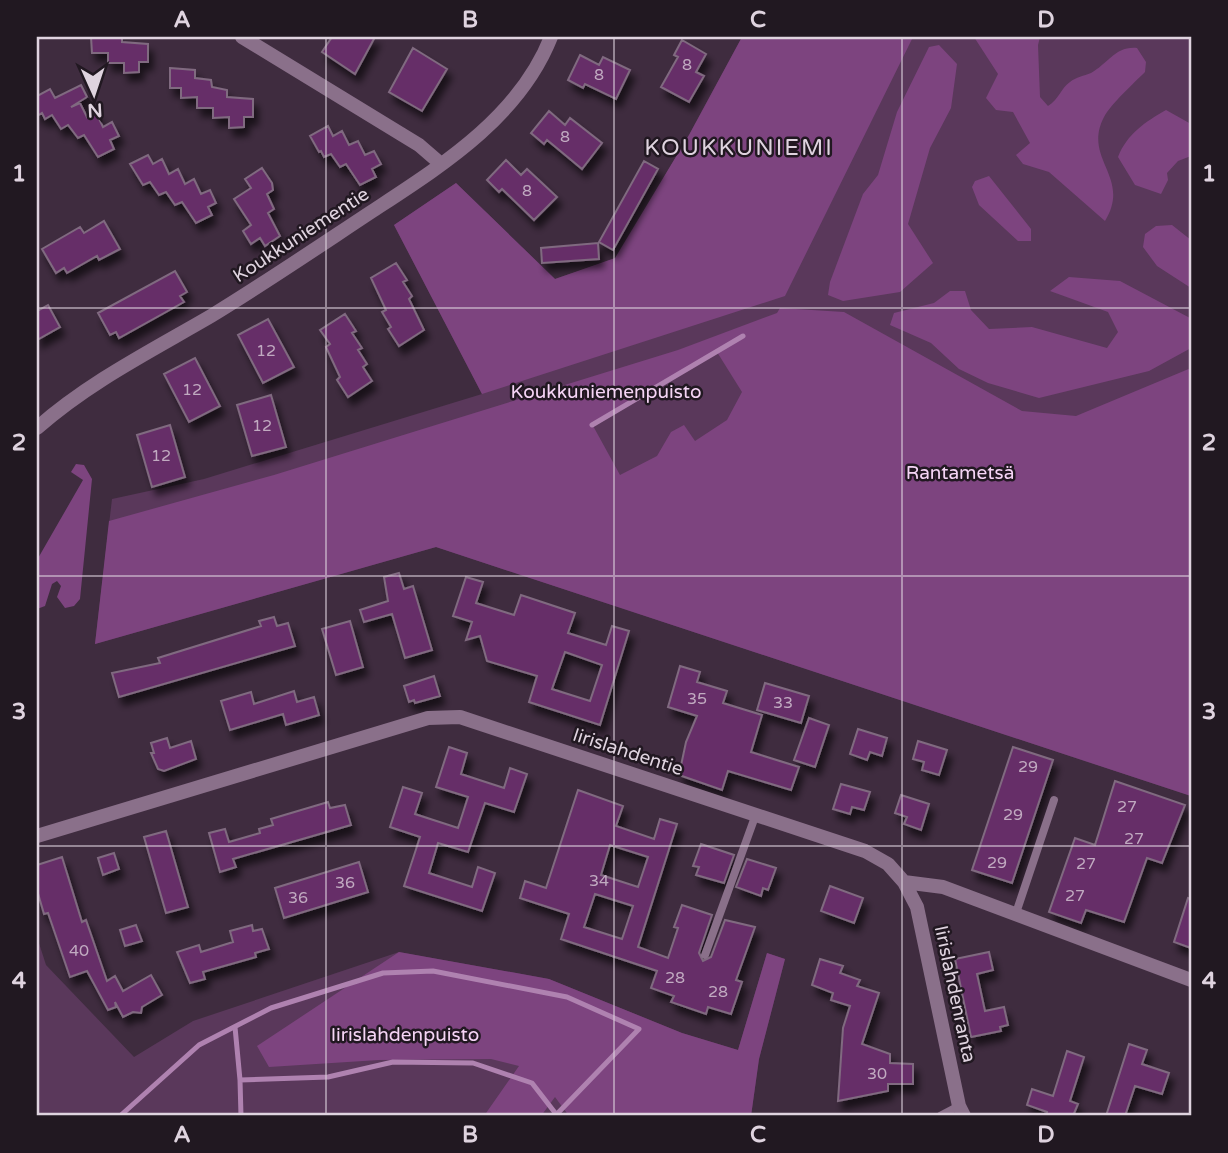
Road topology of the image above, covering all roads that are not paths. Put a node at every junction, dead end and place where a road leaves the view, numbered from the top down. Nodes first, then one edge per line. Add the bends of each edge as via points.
1 (242, 37) edge
2 (551, 37) edge
3 (441, 164) junction
4 (37, 428) edge
5 (1054, 800) dead end
6 (756, 814) junction
7 (37, 836) edge
8 (904, 882) junction
9 (1016, 913) junction
10 (705, 955) dead end
11 (1191, 980) edge
12 (961, 1111) edge
13 (940, 1116) edge

1 - 3 street via 419,145
2 - 3 street, Koukkuniementie via 525,86 503,113
3 - 4 street, Koukkuniementie via 241,298 84,390
5 - 9 lane
6 - 7 street, Iirislahdentie via 505,731 445,716
6 - 8 street, Iirislahdentie via 865,851 887,864
6 - 10 lane
8 - 9 street via 943,887
8 - 12 street, Iirislahdenranta via 918,907
9 - 11 street
12 - 13 lane

